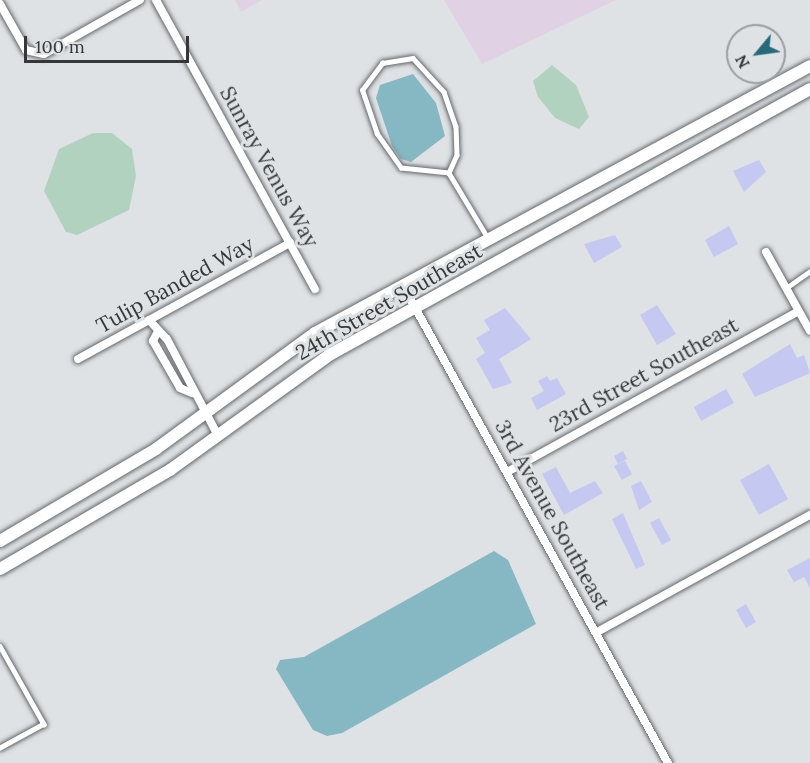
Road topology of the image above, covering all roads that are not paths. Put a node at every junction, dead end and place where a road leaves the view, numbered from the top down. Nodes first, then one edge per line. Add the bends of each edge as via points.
1 (140, 0) edge
2 (156, 0) edge
3 (0, 4) edge
4 (810, 66) edge
5 (810, 89) edge
6 (449, 173) junction
7 (488, 239) junction
8 (290, 243) junction
9 (766, 252) dead end
10 (810, 271) edge
11 (404, 286) junction
12 (786, 288) junction
13 (315, 289) dead end
14 (416, 309) junction
15 (799, 311) junction
16 (807, 317) edge
17 (149, 320) junction
18 (810, 331) edge
19 (157, 333) junction
20 (78, 359) dead end
21 (192, 393) junction
22 (204, 412) junction
23 (217, 434) junction
24 (507, 472) junction
25 (810, 515) edge
26 (0, 541) edge
27 (0, 569) edge
28 (597, 633) junction
29 (0, 646) edge
30 (0, 748) edge
31 (668, 763) edge

1 - 3 street via 44,54 26,50
2 - 8 street, Sunray Venus Way
4 - 7 street, 24th Street Southeast
5 - 14 street, 24th Street Southeast
6 - 6 lane via 457,155 456,126 444,92 413,58 382,63 362,90 389,156 401,168
6 - 7 lane
7 - 11 street, 24th Street Southeast
8 - 13 street, Sunray Venus Way
8 - 17 street, Tulip Banded Way
9 - 12 street
10 - 12 lane
11 - 14 street, 3rd Avenue Southeast
11 - 22 street, 24th Street Southeast via 315,333
12 - 15 street
14 - 23 street, 24th Street Southeast via 331,354
14 - 24 street, 3rd Avenue Southeast
15 - 16 street
15 - 24 street, 23rd Street Southeast
16 - 18 street
17 - 19 street
17 - 20 street, Tulip Banded Way
19 - 21 street via 167,339
19 - 21 street via 153,340 180,388
21 - 22 street
22 - 23 street
22 - 26 street, 24th Street Southeast via 76,500
23 - 27 street, 24th Street Southeast via 89,520
24 - 28 street, 3rd Avenue Southeast
25 - 28 street
28 - 31 street, 3rd Avenue Southeast
29 - 30 lane via 44,724

